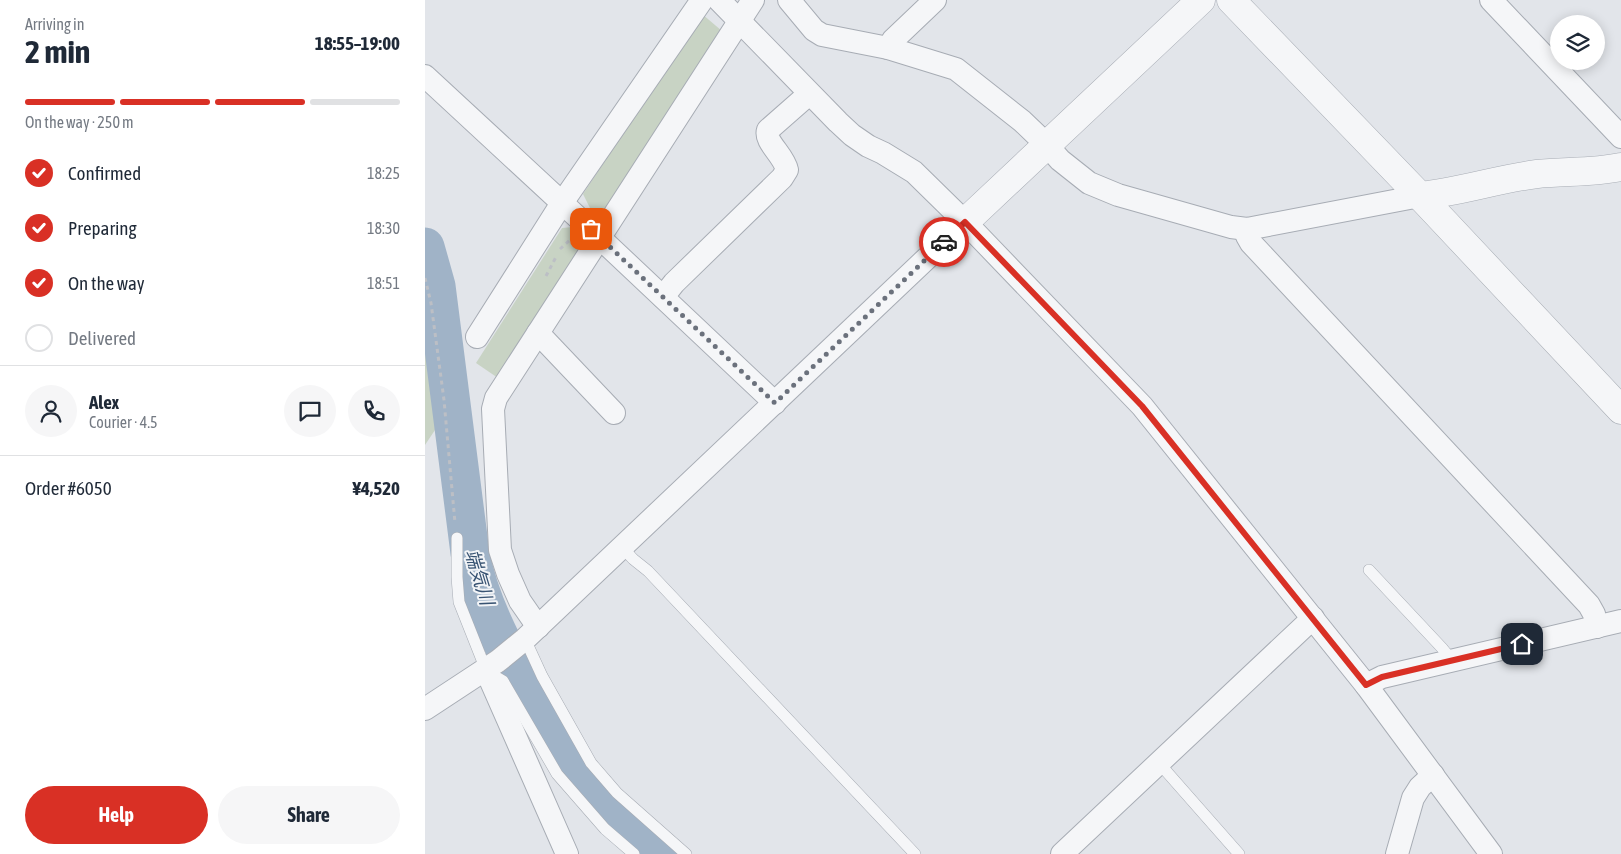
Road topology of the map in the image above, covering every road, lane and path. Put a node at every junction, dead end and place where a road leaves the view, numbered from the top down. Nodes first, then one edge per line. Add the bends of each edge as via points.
1 (702, 0) edge
2 (719, 0) edge
3 (753, 0) edge
4 (789, 0) edge
5 (935, 0) edge
6 (1201, 0) edge
7 (1231, 0) edge
8 (1491, 0) edge
9 (739, 19) junction
10 (888, 48) junction
11 (425, 76) edge
12 (809, 94) junction
13 (1621, 137) edge
14 (1046, 144) junction
15 (1621, 167) edge
16 (1420, 196) junction
17 (562, 204) junction
18 (965, 222) junction
19 (1247, 229) junction
20 (600, 238) junction
21 (425, 278) edge
22 (663, 297) junction
23 (538, 333) junction
24 (477, 337) dead end
25 (775, 403) junction
26 (1621, 410) edge
27 (614, 413) dead end
28 (457, 538) joint
29 (623, 547) junction
30 (1369, 570) dead end
31 (1313, 618) junction
32 (1621, 621) edge
33 (1597, 627) junction
34 (528, 637) junction
35 (1447, 662) junction
36 (492, 671) junction
37 (1366, 685) junction
38 (425, 709) edge
39 (1159, 763) junction
40 (1433, 775) junction
41 (567, 854) edge
42 (634, 854) edge
43 (686, 854) edge
44 (915, 854) edge
45 (1062, 854) edge
46 (1239, 854) edge
47 (1397, 854) edge
48 (1491, 854) edge

1 - 17 street
2 - 9 street
3 - 9 street
4 - 10 street via 822,35
5 - 10 street
6 - 14 street
7 - 16 street
8 - 13 street
9 - 12 street
9 - 20 street
10 - 14 street via 956,69
11 - 17 street
12 - 18 street via 852,135 914,172
12 - 22 street via 768,130 768,140 785,163 787,170 782,178
14 - 18 street
14 - 19 street via 1089,183 1155,206 1231,228
15 - 16 street via 1538,174
16 - 19 street
16 - 26 street
17 - 20 street
17 - 24 street
18 - 25 street
18 - 31 street via 1142,406
19 - 33 street via 1251,243 1589,605
20 - 22 street
20 - 23 street
21 - 28 path via 444,400
22 - 25 street
23 - 27 street
23 - 34 street via 496,398 493,408 500,550 520,601
25 - 29 street
28 - 36 lane via 459,602
29 - 34 street
29 - 44 lane
30 - 35 lane via 1442,648
31 - 37 street
31 - 39 street
32 - 33 street
33 - 35 street
34 - 36 street
34 - 43 lane via 542,676 591,763 617,793
35 - 37 street via 1382,677
36 - 38 street
36 - 41 street
36 - 42 lane via 503,681 557,774 605,829
37 - 40 street
39 - 45 street
39 - 46 lane
40 - 47 street via 1413,798
40 - 48 street

